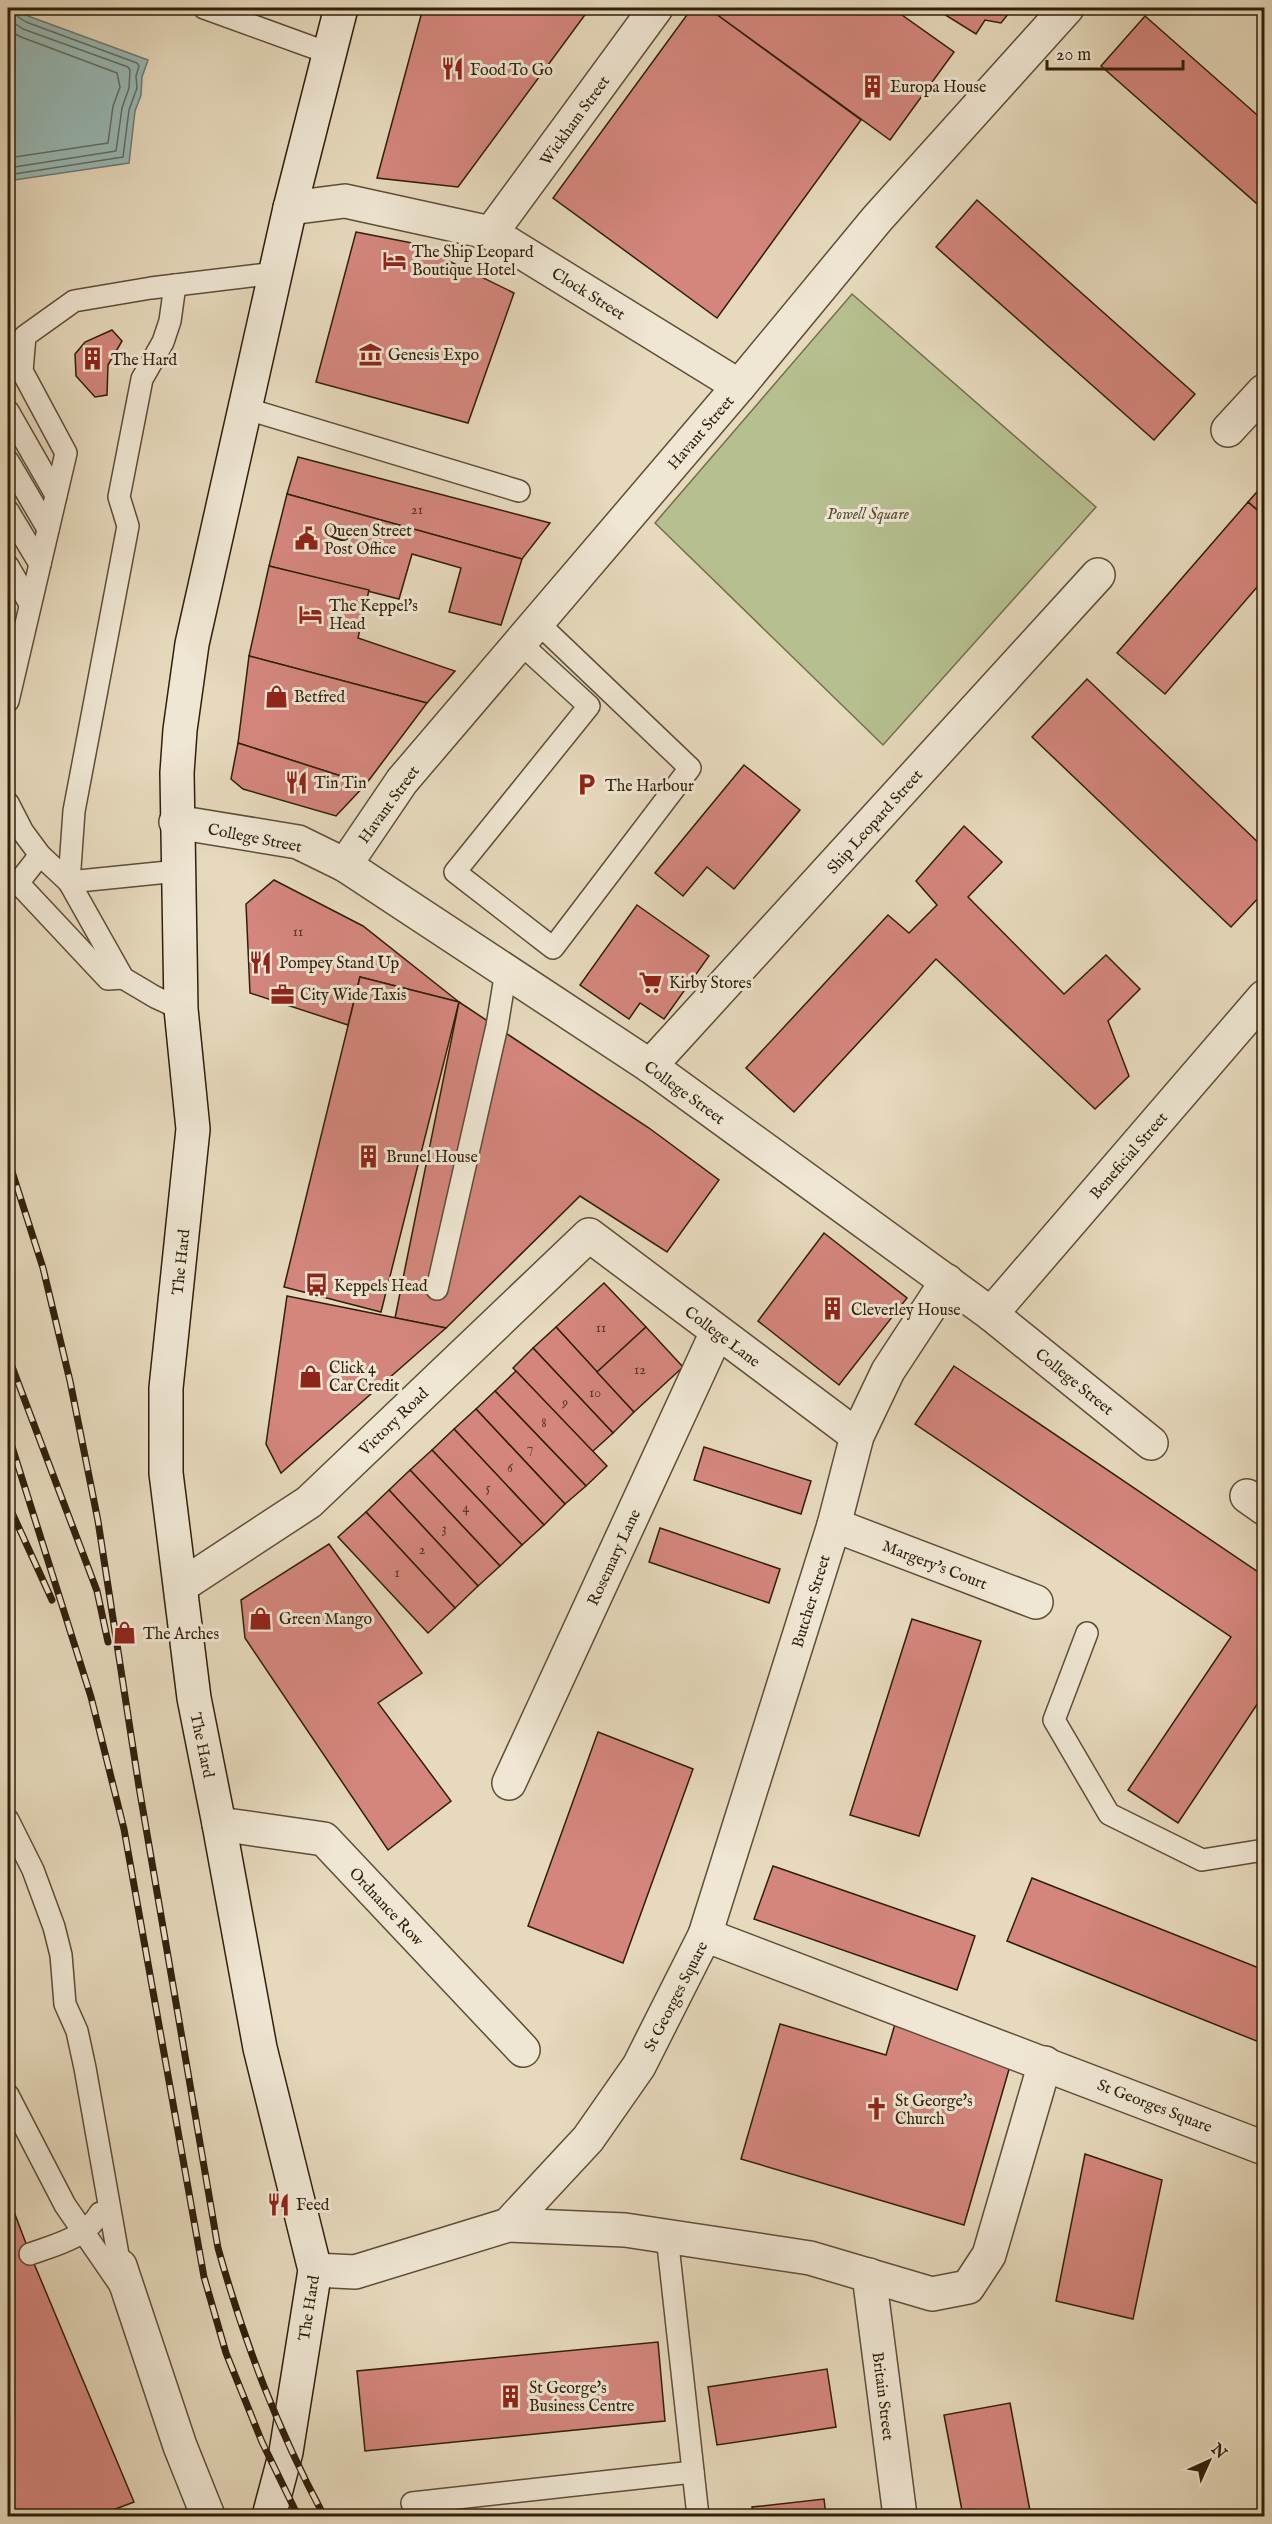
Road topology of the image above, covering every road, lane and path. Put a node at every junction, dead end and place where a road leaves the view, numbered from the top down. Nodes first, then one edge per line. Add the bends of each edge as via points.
1 (204, 8) edge
2 (341, 8) edge
3 (656, 8) edge
4 (1067, 8) edge
5 (331, 54) junction
6 (290, 208) junction
7 (491, 233) junction
8 (276, 273) junction
9 (175, 285) junction
10 (739, 386) junction
11 (1264, 391) edge
12 (244, 408) junction
13 (8, 411) edge
14 (1228, 430) dead end
15 (8, 461) edge
16 (519, 491) dead end
17 (56, 495) junction
18 (8, 511) edge
19 (48, 529) junction
20 (40, 564) junction
21 (8, 566) edge
22 (1098, 575) dead end
23 (30, 604) junction
24 (8, 619) edge
25 (528, 633) junction
26 (21, 642) junction
27 (11, 668) edge
28 (8, 701) edge
29 (8, 803) edge
30 (176, 822) junction
31 (40, 855) junction
32 (345, 865) junction
33 (178, 871) junction
34 (69, 882) junction
35 (506, 971) junction
36 (123, 978) junction
37 (1264, 997) edge
38 (181, 1009) junction
39 (650, 1066) junction
40 (589, 1235) joint
41 (947, 1281) junction
42 (437, 1289) dead end
43 (992, 1314) junction
44 (717, 1332) junction
45 (857, 1436) junction
46 (1152, 1443) dead end
47 (834, 1525) junction
48 (181, 1586) junction
49 (1036, 1602) dead end
50 (1087, 1633) dead end
51 (510, 1783) dead end
52 (8, 1820) edge
53 (219, 1824) junction
54 (1264, 1850) edge
55 (705, 1935) junction
56 (523, 2050) dead end
57 (1045, 2063) junction
58 (8, 2095) edge
59 (1264, 2144) edge
60 (100, 2213) dead end
61 (508, 2225) junction
62 (83, 2233) junction
63 (667, 2236) junction
64 (53, 2246) junction
65 (30, 2254) dead end
66 (113, 2265) junction
67 (315, 2270) junction
68 (869, 2276) junction
69 (693, 2472) junction
70 (412, 2503) dead end
71 (208, 2517) edge
72 (269, 2517) edge
73 (698, 2517) edge
74 (900, 2517) edge

1 - 5 lane
2 - 5 street, The Hard
3 - 7 street, Wickham Street
4 - 10 street, Havant Street via 877,219
5 - 6 street, The Hard
6 - 7 street, Clock Street via 345,201
6 - 8 street, The Hard
7 - 10 street, Clock Street
8 - 9 lane
8 - 12 street, The Hard
9 - 17 lane via 74,301 25,336 22,371 66,453
9 - 34 lane via 163,342 142,379 118,497 128,526 74,811
10 - 25 street, Havant Street
11 - 14 street
12 - 16 lane
12 - 30 street, The Hard via 192,644 180,730
13 - 17 lane
15 - 19 lane
17 - 19 lane
18 - 20 lane
19 - 20 lane
20 - 23 lane
21 - 23 lane
22 - 39 street, Ship Leopard Street
23 - 26 lane
24 - 26 lane
25 - 25 lane via 690,768 553,948 454,872 589,706
25 - 32 street, Havant Street via 402,781
26 - 27 lane
27 - 28 lane
29 - 31 lane
30 - 32 street, College Street via 298,842
30 - 33 street, The Hard
31 - 34 lane
31 - 36 lane via 18,883 108,979
32 - 35 street, College Street
33 - 34 lane
33 - 38 street, The Hard
34 - 36 lane
35 - 39 street, College Street
35 - 42 lane
36 - 38 lane
37 - 43 street, Beneficial Street
38 - 48 street, The Hard via 192,1129 166,1388 166,1473
39 - 41 street, College Street
40 - 44 street, College Lane
40 - 48 street, Victory Road via 309,1502
41 - 43 street, College Street
41 - 45 street, Butcher Street via 888,1371
43 - 46 street, College Street
44 - 45 street, College Lane
44 - 51 street, Rosemary Lane
45 - 47 street, Butcher Street
47 - 49 street, Margery's Court
47 - 55 street, Butcher Street
48 - 53 street, The Hard via 194,1698
50 - 54 lane via 1054,1720 1109,1814 1202,1860
52 - 66 lane via 33,1870 61,1955 65,2004 77,2031 85,2068
53 - 56 street, Ordnance Row via 324,1839
53 - 67 street, The Hard via 260,2048
55 - 57 street, St Georges Square
55 - 61 street, St Georges Square via 639,2066 588,2139
57 - 59 street, St Georges Square
57 - 68 street, St Georges Square via 988,2255 968,2286 933,2294
58 - 62 lane via 55,2188
60 - 62 lane
61 - 63 street, St Georges Square via 625,2230
61 - 67 street, St Georges Square via 355,2272
62 - 64 lane
62 - 66 lane
63 - 68 street, St Georges Square via 810,2258
63 - 69 lane
64 - 65 lane
64 - 66 lane via 70,2244 88,2249
66 - 71 street via 129,2297
67 - 72 street, The Hard via 286,2452
68 - 74 street, Britain Street
69 - 70 lane
69 - 73 lane

